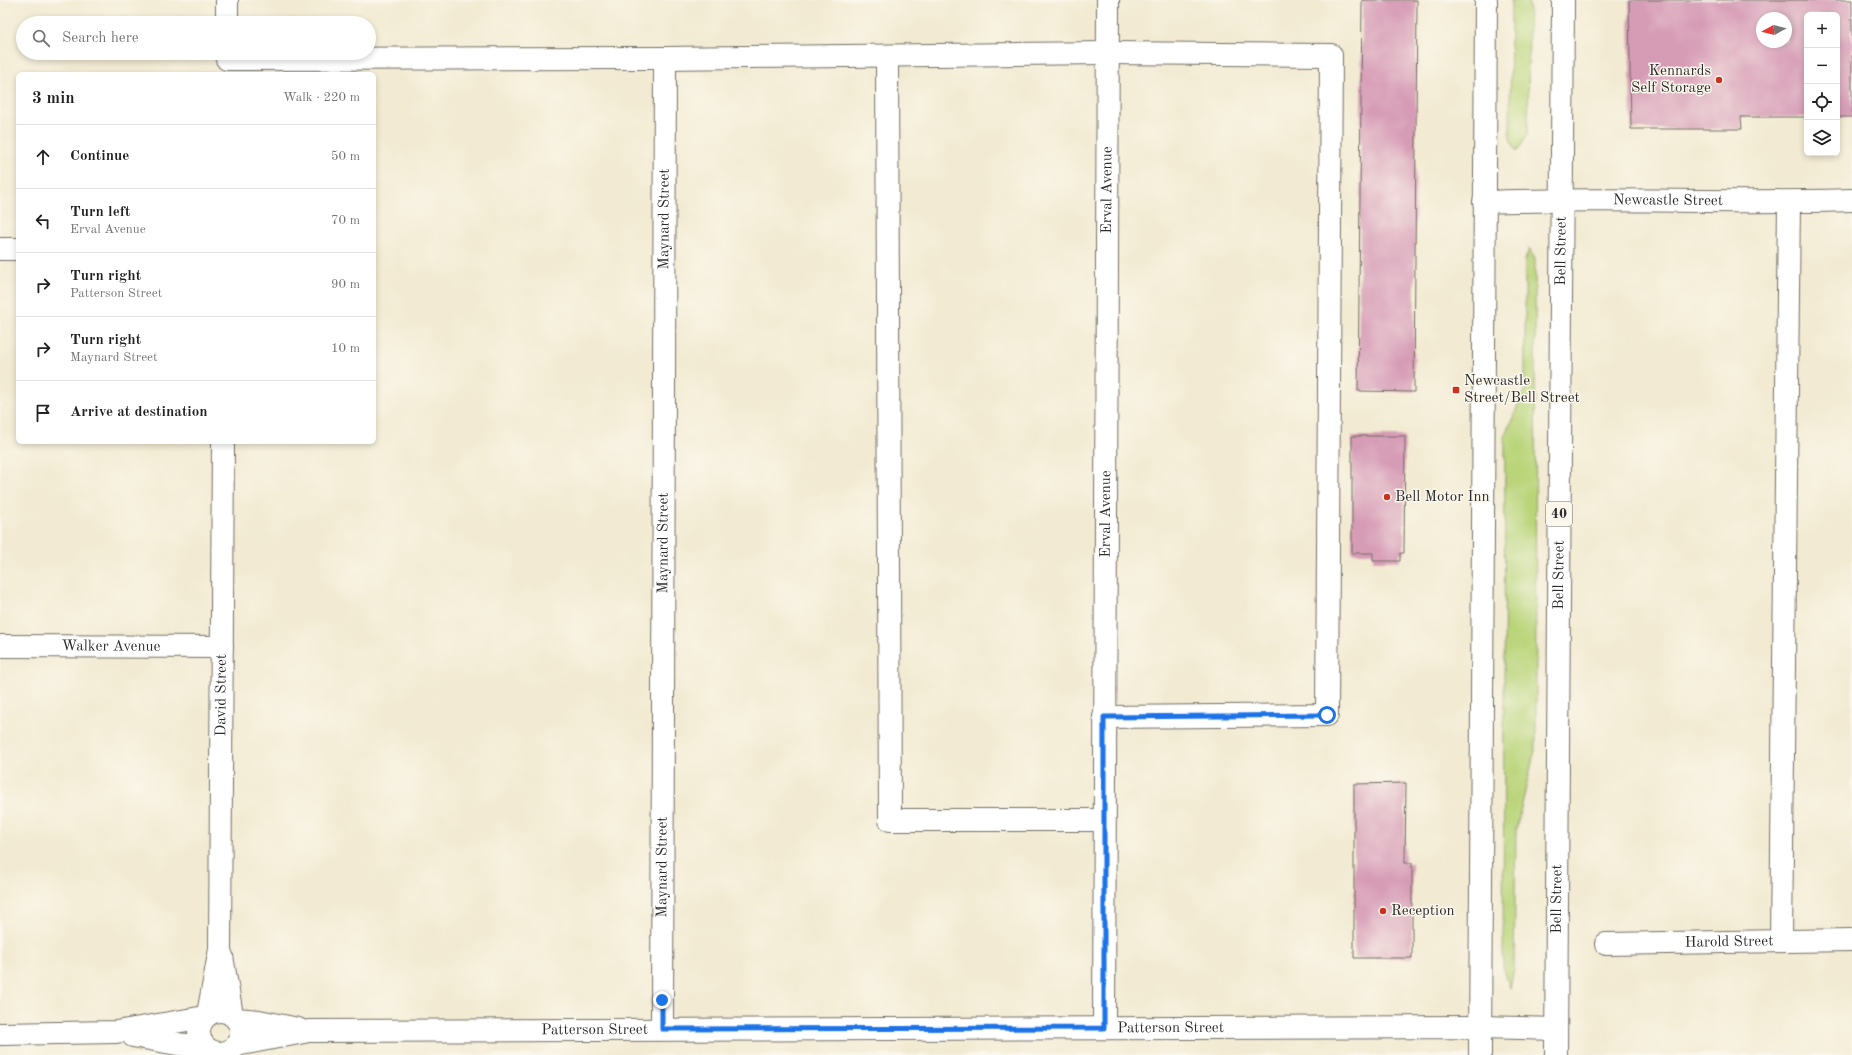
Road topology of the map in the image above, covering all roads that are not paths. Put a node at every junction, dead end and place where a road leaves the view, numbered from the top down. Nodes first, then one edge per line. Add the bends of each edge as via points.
1 (227, 0) edge
2 (1108, 0) edge
3 (1486, 0) edge
4 (1563, 0) edge
5 (227, 16) edge
6 (1107, 53) junction
7 (887, 56) junction
8 (665, 58) junction
9 (227, 62) edge
10 (1562, 199) junction
11 (1852, 200) edge
12 (1484, 202) junction
13 (1789, 202) junction
14 (0, 249) edge
15 (16, 249) edge
16 (223, 444) edge
17 (0, 646) edge
18 (222, 647) junction
19 (1104, 717) junction
20 (1104, 820) junction
21 (1852, 940) edge
22 (1781, 941) junction
23 (1606, 944) dead end
24 (220, 949) junction
25 (207, 1016) junction
26 (234, 1017) junction
27 (1481, 1027) junction
28 (1104, 1028) junction
29 (1556, 1028) junction
30 (662, 1029) junction
31 (309, 1031) junction
32 (116, 1032) junction
33 (0, 1034) edge
34 (207, 1050) edge
35 (233, 1050) edge
36 (1480, 1055) edge
37 (1556, 1055) edge

1 - 5 main road
2 - 6 main road, Erval Avenue
3 - 12 main road
4 - 10 main road, Bell Street / 40
6 - 7 main road
6 - 19 main road, Erval Avenue
6 - 19 main road via 1331,55 1327,715
7 - 8 main road
7 - 20 main road via 890,820
8 - 9 main road
8 - 30 main road, Maynard Street
10 - 12 main road, Newcastle Street
10 - 13 main road, Newcastle Street
10 - 29 main road, Bell Street / 40
11 - 13 main road, Newcastle Street
12 - 27 main road
13 - 22 main road
14 - 15 main road
16 - 18 main road, David Street
17 - 18 main road, Walker Avenue
18 - 24 main road, David Street
19 - 20 main road, Erval Avenue
20 - 28 main road, Erval Avenue
21 - 22 main road, Harold Street
22 - 23 main road, Harold Street
24 - 25 main road, David Street
24 - 26 main road, David Street
25 - 26 main road via 220,1011
25 - 32 main road
25 - 34 main road via 200,1024 199,1032
26 - 31 main road, Patterson Street
26 - 35 main road via 240,1025 241,1032
27 - 28 main road, Patterson Street
27 - 29 main road, Patterson Street
27 - 36 main road
28 - 30 main road, Patterson Street
29 - 37 main road, Bell Street / 40
30 - 31 main road, Patterson Street
31 - 35 main road, Patterson Street
32 - 33 main road
32 - 34 main road
34 - 35 main road via 219,1053

